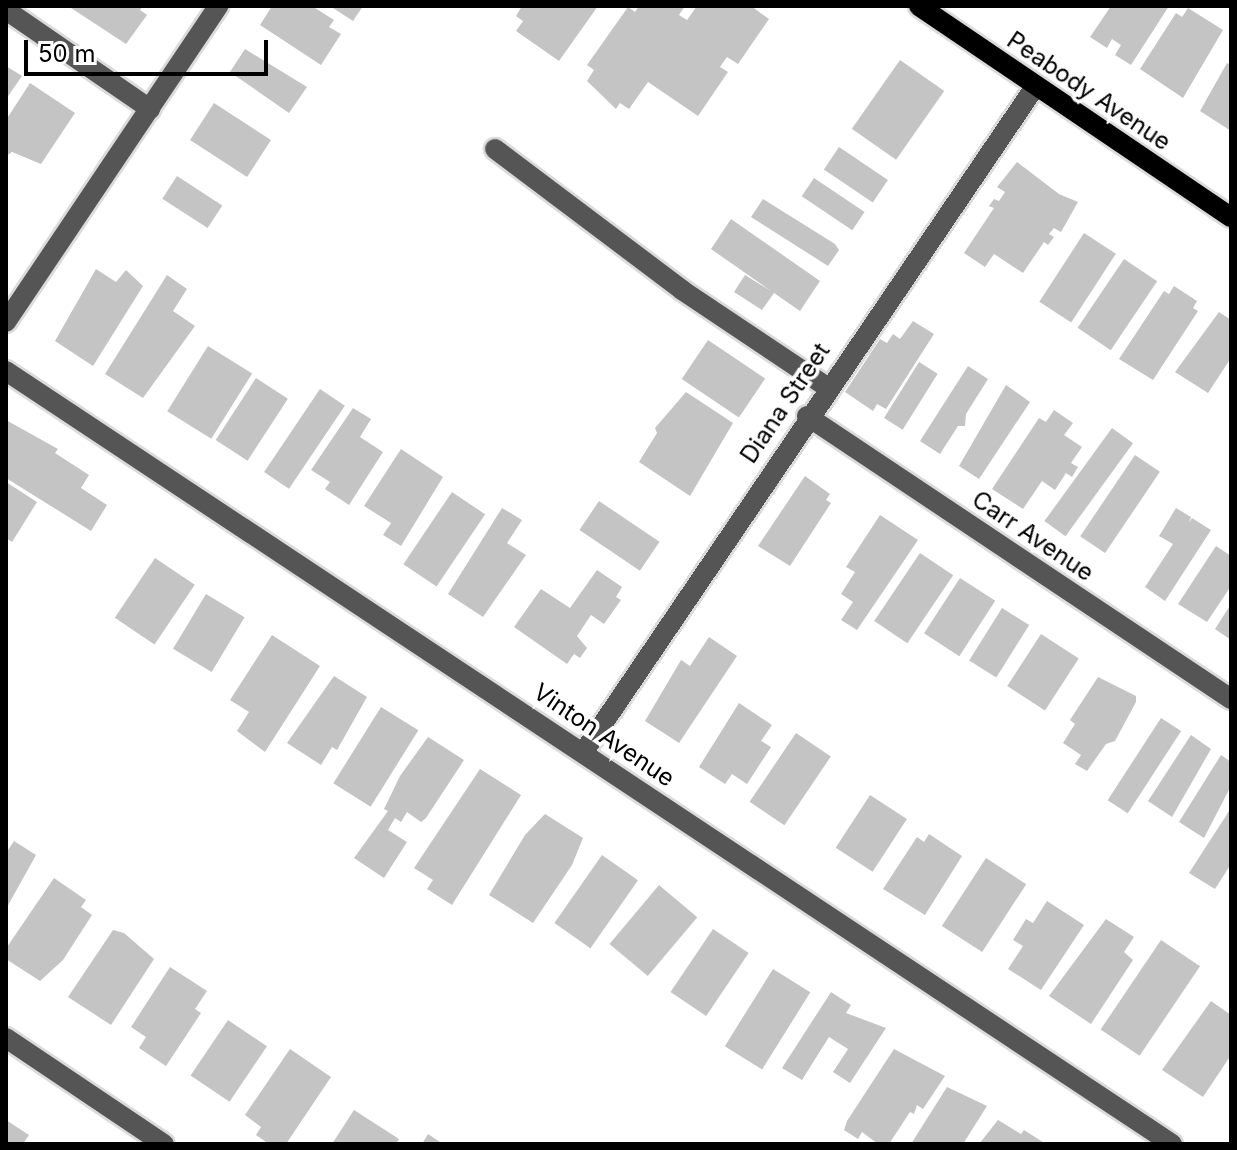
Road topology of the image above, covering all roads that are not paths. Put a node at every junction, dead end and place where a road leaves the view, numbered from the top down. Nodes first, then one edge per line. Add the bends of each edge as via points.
1 (218, 6) edge
2 (919, 6) edge
3 (6, 10) edge
4 (1035, 87) junction
5 (150, 109) junction
6 (495, 149) dead end
7 (1231, 217) edge
8 (6, 322) edge
9 (6, 371) edge
10 (827, 387) junction
11 (807, 416) junction
12 (1231, 699) edge
13 (583, 753) junction
14 (6, 1038) edge
15 (164, 1144) edge
16 (1172, 1144) edge

1 - 5 street
2 - 4 main road, Peabody Avenue
3 - 5 street
4 - 7 main road, Peabody Avenue
4 - 10 street, Diana Street
5 - 8 street
6 - 10 street via 682,290
9 - 13 street, Vinton Avenue
10 - 11 street, Diana Street
11 - 12 street, Carr Avenue
11 - 13 street, Diana Street
13 - 16 street, Vinton Avenue
14 - 15 street

